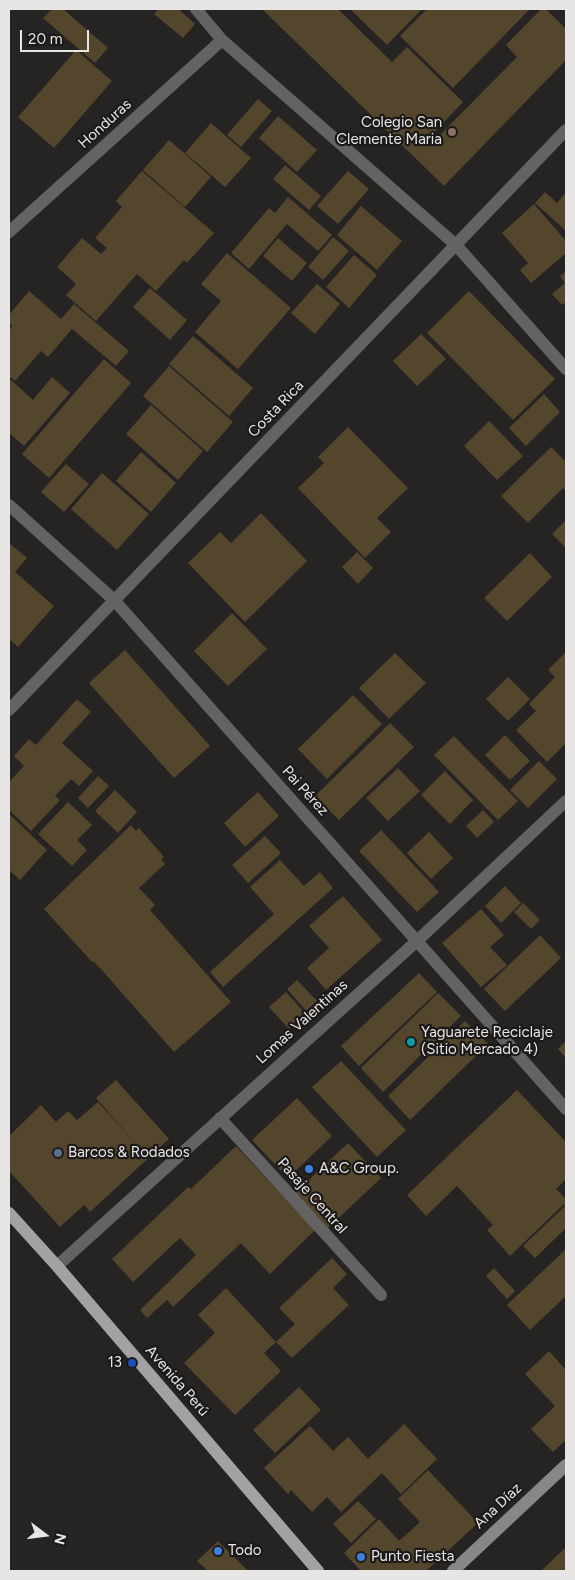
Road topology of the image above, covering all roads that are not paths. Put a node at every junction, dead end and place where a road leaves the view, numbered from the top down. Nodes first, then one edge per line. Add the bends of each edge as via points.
1 (196, 9) edge
2 (222, 40) junction
3 (566, 130) edge
4 (9, 232) edge
5 (456, 245) junction
6 (566, 369) edge
7 (9, 505) edge
8 (114, 600) junction
9 (9, 710) edge
10 (566, 801) edge
11 (417, 941) junction
12 (566, 1109) edge
13 (220, 1118) junction
14 (9, 1212) edge
15 (57, 1266) junction
16 (381, 1295) dead end
17 (566, 1466) edge
18 (318, 1571) edge
19 (453, 1571) edge

1 - 2 street
2 - 4 street, Honduras
2 - 5 street
3 - 5 street, Costa Rica
5 - 6 street
5 - 8 street, Costa Rica
7 - 8 street, Pai Pérez
8 - 9 street, Costa Rica
8 - 11 street, Pai Pérez
10 - 11 street, Lomas Valentinas
11 - 12 street, Pai Pérez
11 - 13 street, Lomas Valentinas
13 - 15 street, Lomas Valentinas
13 - 16 street, Pasaje Central
14 - 15 main road, Avenida Perú
15 - 18 main road, Avenida Perú
17 - 19 main road, Ana Díaz

